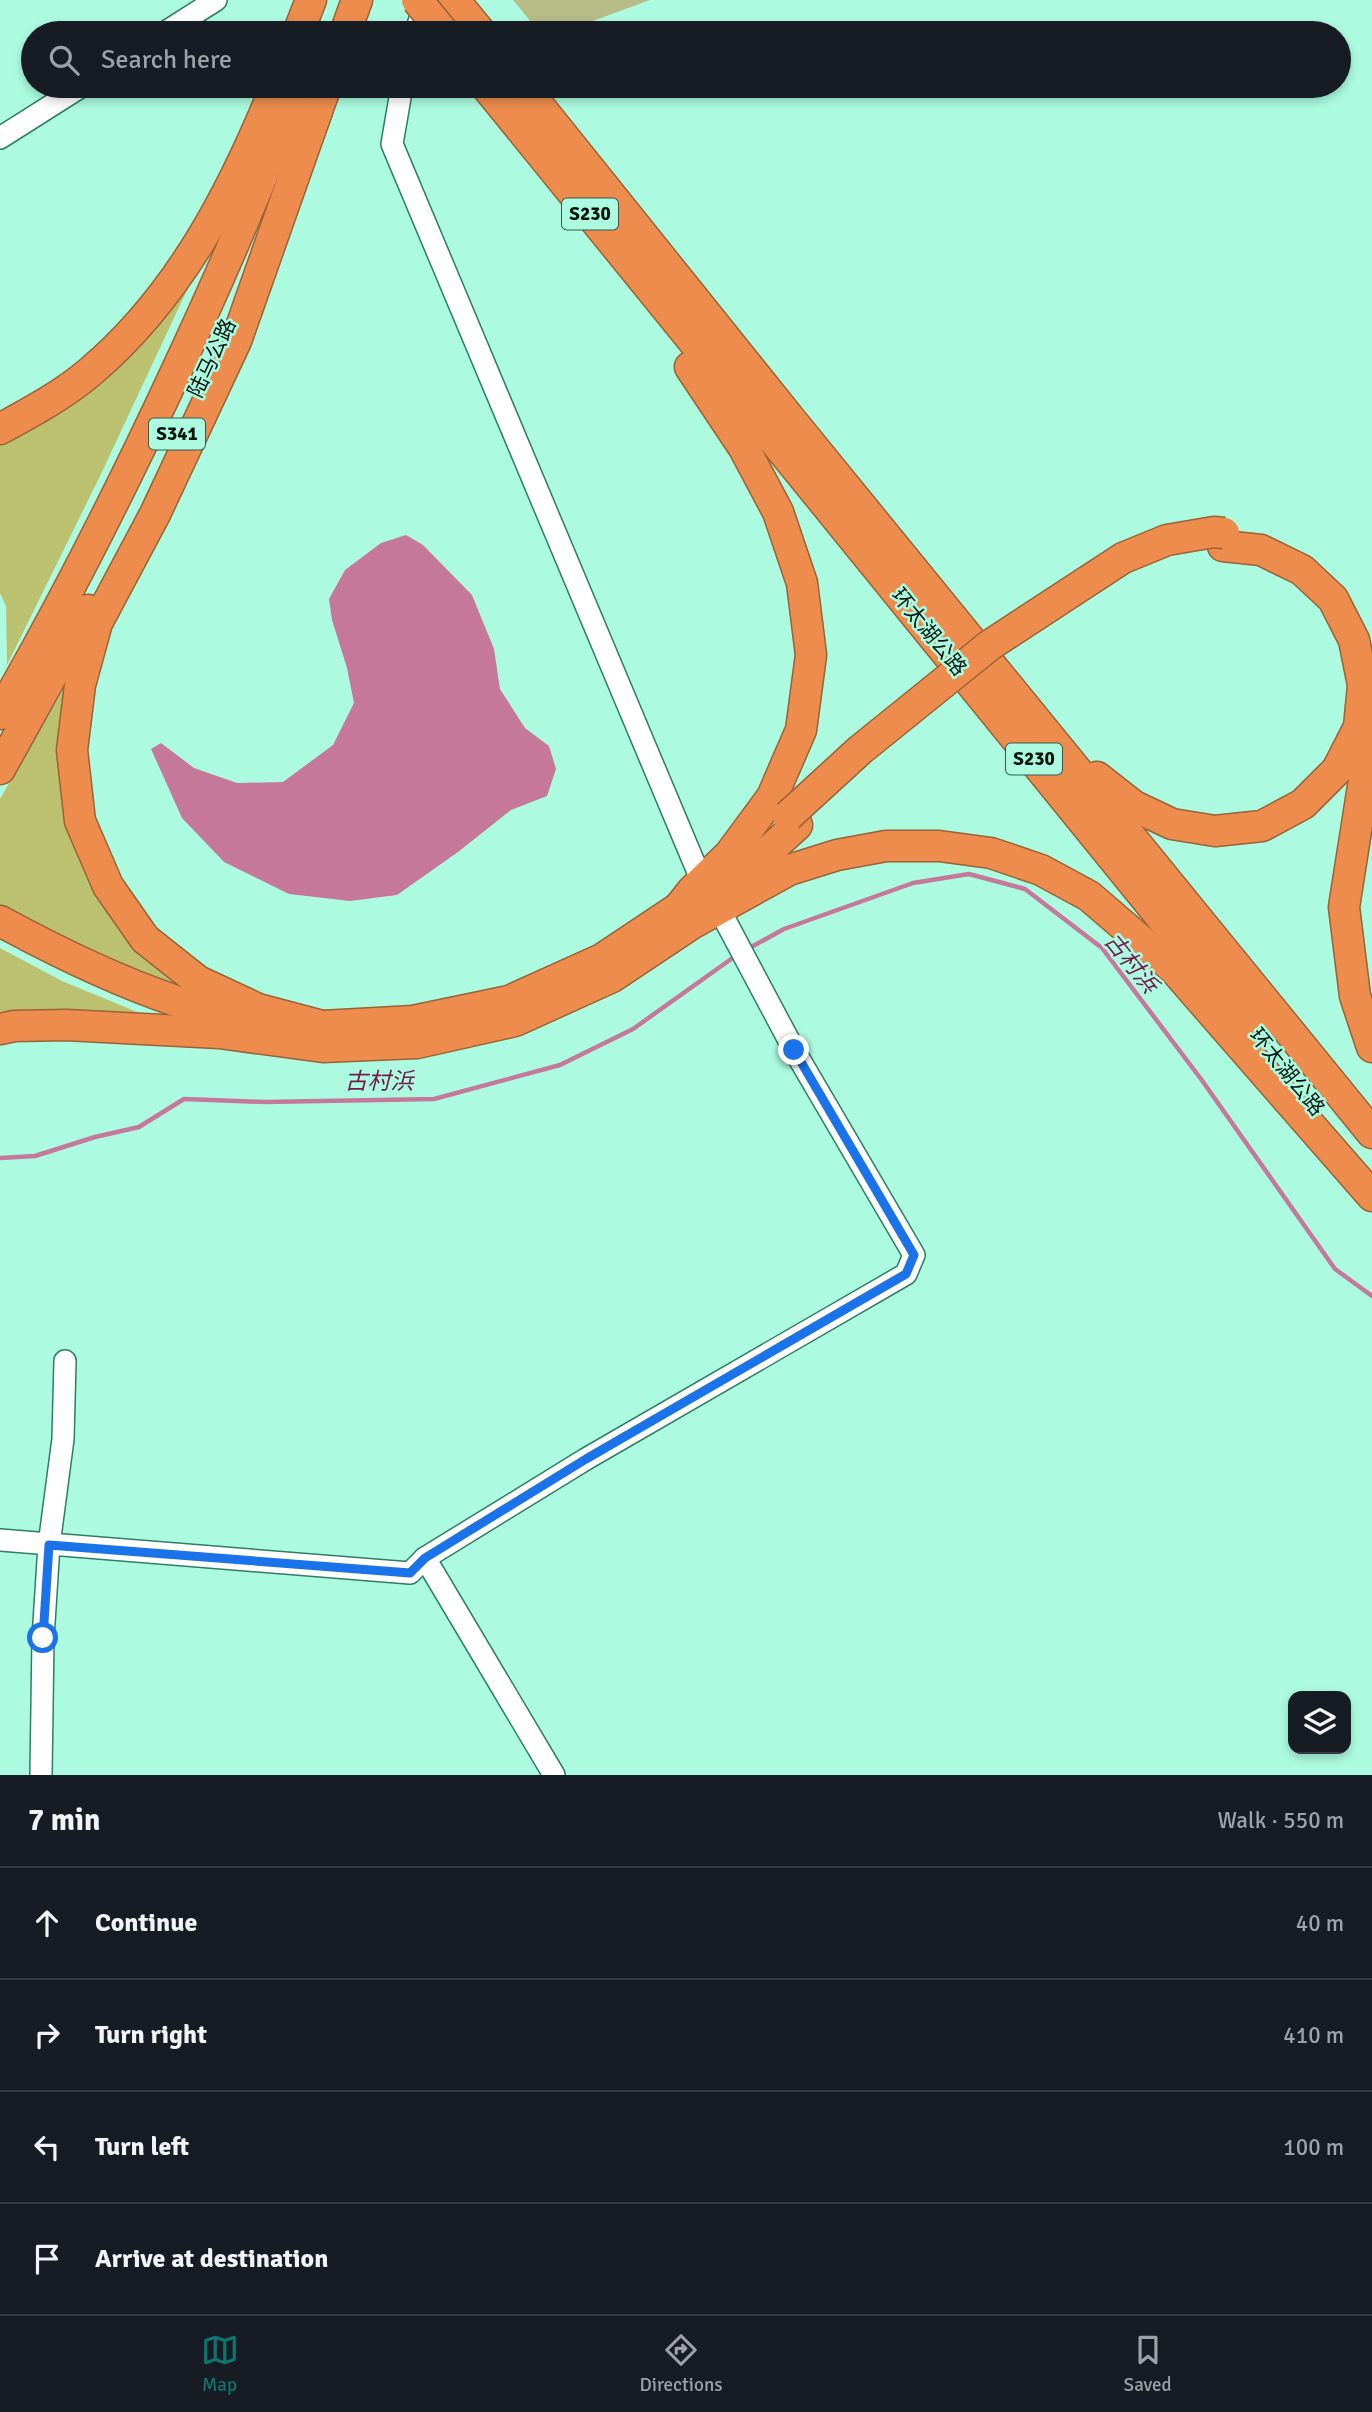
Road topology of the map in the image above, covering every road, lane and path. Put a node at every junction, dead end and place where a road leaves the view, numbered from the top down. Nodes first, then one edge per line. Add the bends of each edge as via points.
1 (216, 0) edge
2 (312, 0) edge
3 (328, 0) edge
4 (358, 0) edge
5 (417, 0) edge
6 (425, 0) edge
7 (454, 0) edge
8 (183, 21) edge
9 (303, 21) edge
10 (320, 21) edge
11 (350, 21) edge
12 (419, 21) edge
13 (434, 21) edge
14 (471, 21) edge
15 (63, 98) edge
16 (271, 98) edge
17 (293, 98) edge
18 (400, 98) edge
19 (496, 98) edge
20 (531, 98) edge
21 (322, 99) edge
22 (0, 138) edge
23 (695, 339) junction
24 (791, 420) junction
25 (0, 429) edge
26 (1223, 540) junction
27 (1372, 661) edge
28 (0, 714) edge
29 (1372, 729) edge
30 (0, 769) edge
31 (698, 872) dead end
32 (687, 914) junction
33 (0, 921) edge
34 (726, 922) dead end
35 (0, 936) edge
36 (88, 973) junction
37 (322, 1026) junction
38 (0, 1029) edge
39 (219, 1033) junction
40 (1372, 1047) edge
41 (1372, 1133) edge
42 (1372, 1178) edge
43 (1372, 1196) edge
44 (65, 1361) dead end
45 (0, 1540) edge
46 (49, 1545) junction
47 (425, 1558) junction
48 (41, 1775) edge
49 (554, 1775) edge

1 - 8 street
2 - 9 highway
3 - 10 highway
4 - 11 highway
5 - 13 highway, bridge
6 - 12 street
7 - 14 highway
15 - 22 street
16 - 25 highway via 201,242 167,290 89,373
17 - 28 highway, 陆马公路 / S341 via 198,324 118,495
18 - 31 street via 392,144
19 - 23 highway
20 - 23 highway, 环太湖公路 / S230
21 - 30 highway, 陆马公路 / S341 via 223,335 143,507
21 - 37 highway via 236,341 155,514 97,623 80,685 72,750 80,821 108,886 145,939 198,981 258,1009
23 - 24 highway, 环太湖公路 / S230
23 - 32 highway via 703,385 778,512 802,583 811,655 801,730 772,797 730,854 692,891
23 - 42 highway, 环太湖公路 / S230
24 - 26 highway via 935,584 1073,753 1134,806 1172,824 1215,831 1262,826 1303,804 1337,770 1348,749 1359,727 1363,685 1354,640 1333,599 1301,570 1261,550
24 - 41 highway, 环太湖公路 / S230
26 - 27 highway via 1265,537 1309,560 1344,591 1367,636
26 - 32 highway, bridge via 1214,532 1167,540 1123,558 990,645 860,750 792,821 712,886
29 - 40 highway via 1344,907 1355,996
32 - 37 highway via 509,1001 414,1021
32 - 39 highway via 612,978 515,1021 416,1042 323,1047
32 - 43 highway via 789,870 886,846 939,846 991,853 1041,870 1089,896 1174,969
33 - 36 highway
34 - 47 street via 794,1050 914,1255 906,1274
35 - 36 highway via 42,959
36 - 37 highway via 222,1017
36 - 39 highway via 128,998
38 - 39 highway via 66,1025
44 - 46 street via 63,1439
45 - 46 street
46 - 47 street via 410,1573
46 - 48 street
47 - 49 street

